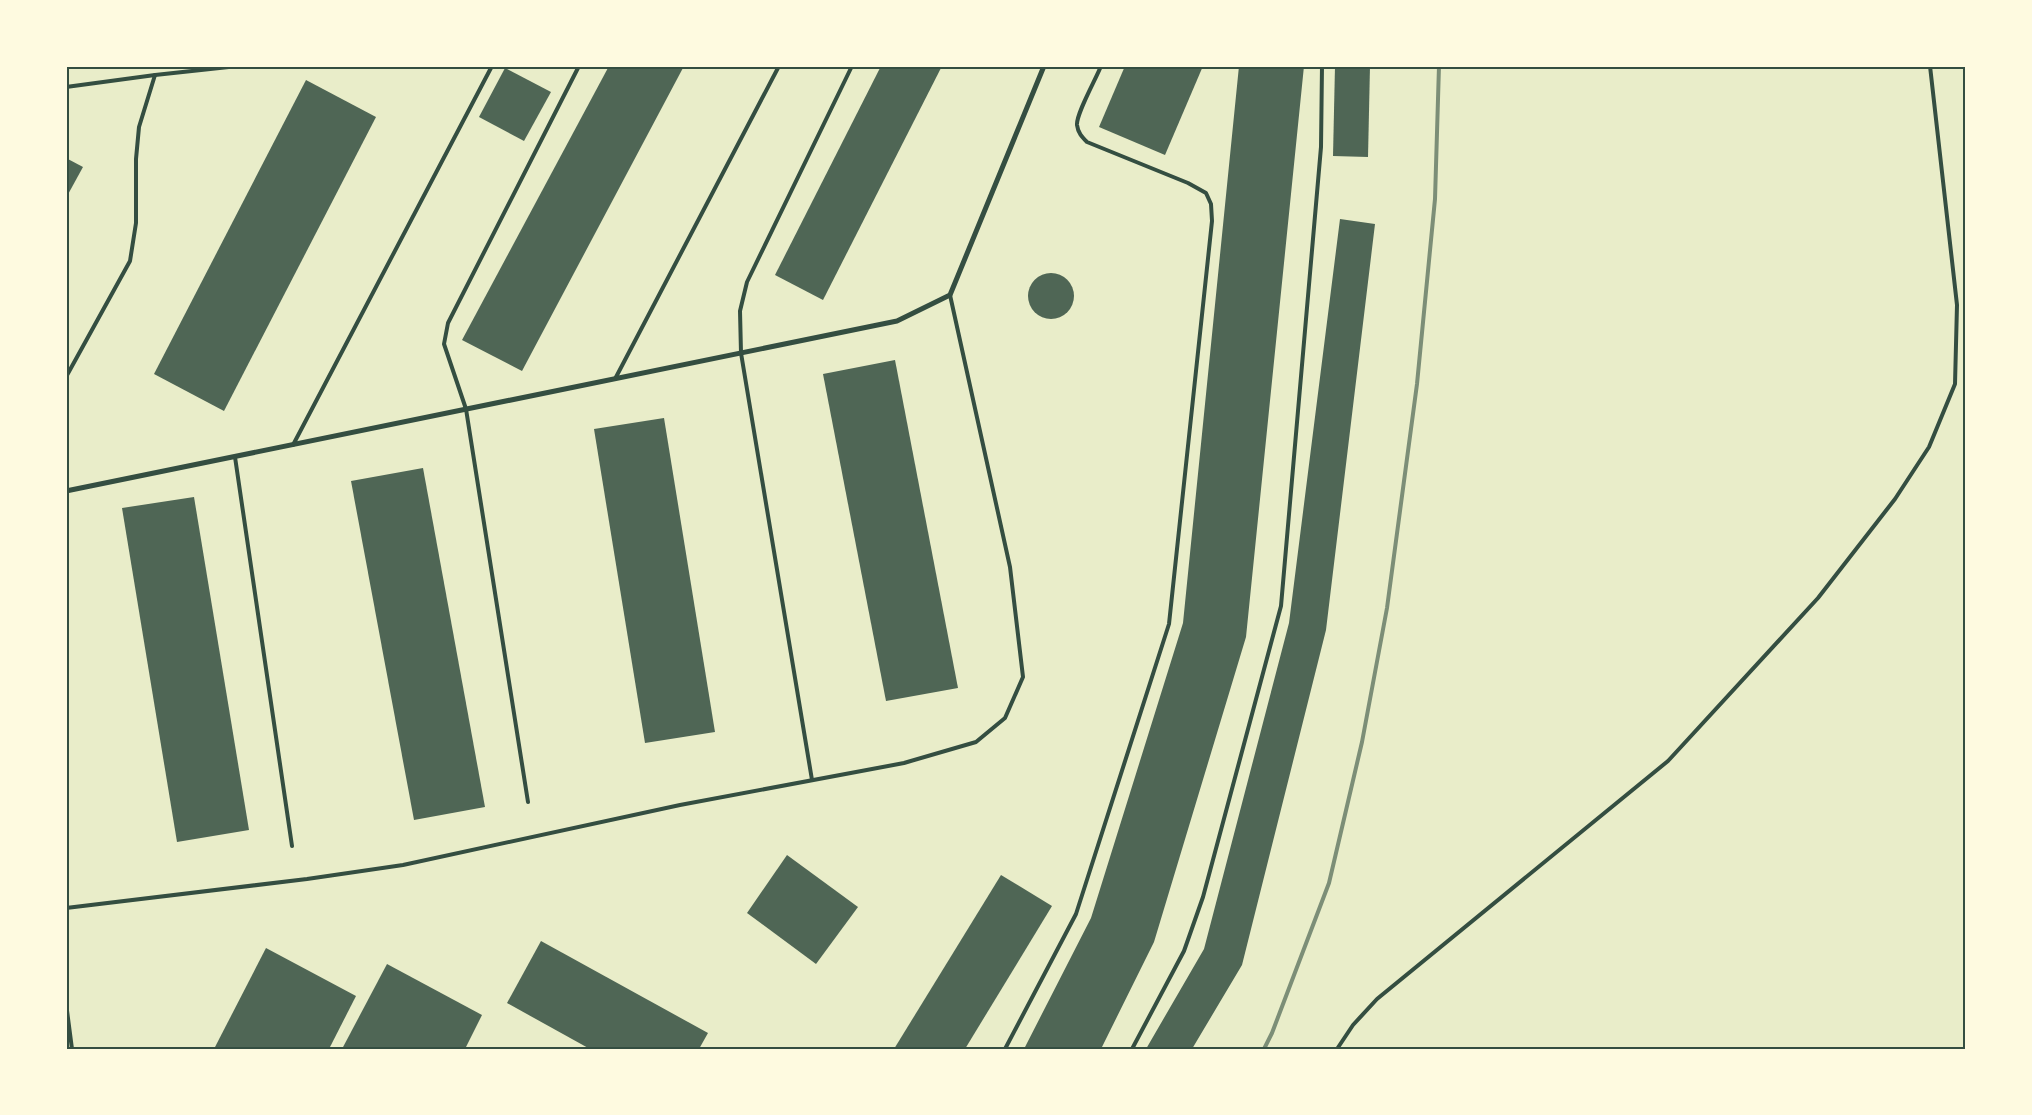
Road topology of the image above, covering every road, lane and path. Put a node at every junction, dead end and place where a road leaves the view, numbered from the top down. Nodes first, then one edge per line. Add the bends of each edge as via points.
1 (238, 66) edge
2 (492, 66) edge
3 (579, 66) edge
4 (779, 66) edge
5 (852, 66) edge
6 (1044, 66) edge
7 (1101, 66) edge
8 (1322, 66) edge
9 (1930, 66) edge
10 (155, 75) junction
11 (66, 87) edge
12 (950, 295) junction
13 (741, 353) junction
14 (66, 376) edge
15 (616, 379) junction
16 (466, 409) junction
17 (293, 445) junction
18 (235, 457) junction
19 (66, 491) edge
20 (812, 780) junction
21 (528, 802) dead end
22 (292, 846) dead end
23 (66, 908) edge
24 (66, 1003) edge
25 (72, 1049) edge
26 (1005, 1049) edge
27 (1132, 1049) edge
28 (1337, 1049) edge

1 - 10 lane
2 - 17 lane
3 - 16 lane via 448,323 444,344
4 - 15 lane
5 - 13 lane via 747,282 740,311
6 - 12 street
7 - 26 lane via 1080,111 1077,124 1080,135 1087,142 1206,193 1211,204 1212,221 1169,624 1076,914
8 - 27 lane via 1321,147 1281,606 1203,897 1184,952
9 - 28 lane via 1957,306 1955,384 1929,448 1895,499 1818,598 1668,761 1377,999
10 - 11 lane
10 - 14 lane via 139,127 136,223 130,261
12 - 13 street via 896,321
12 - 20 lane via 1010,566 1023,677 1005,718 976,742 904,763
13 - 15 street
13 - 20 lane
15 - 16 street
16 - 17 street
16 - 21 lane
17 - 18 street
18 - 19 street
18 - 22 lane
20 - 23 lane via 403,865
24 - 25 lane

